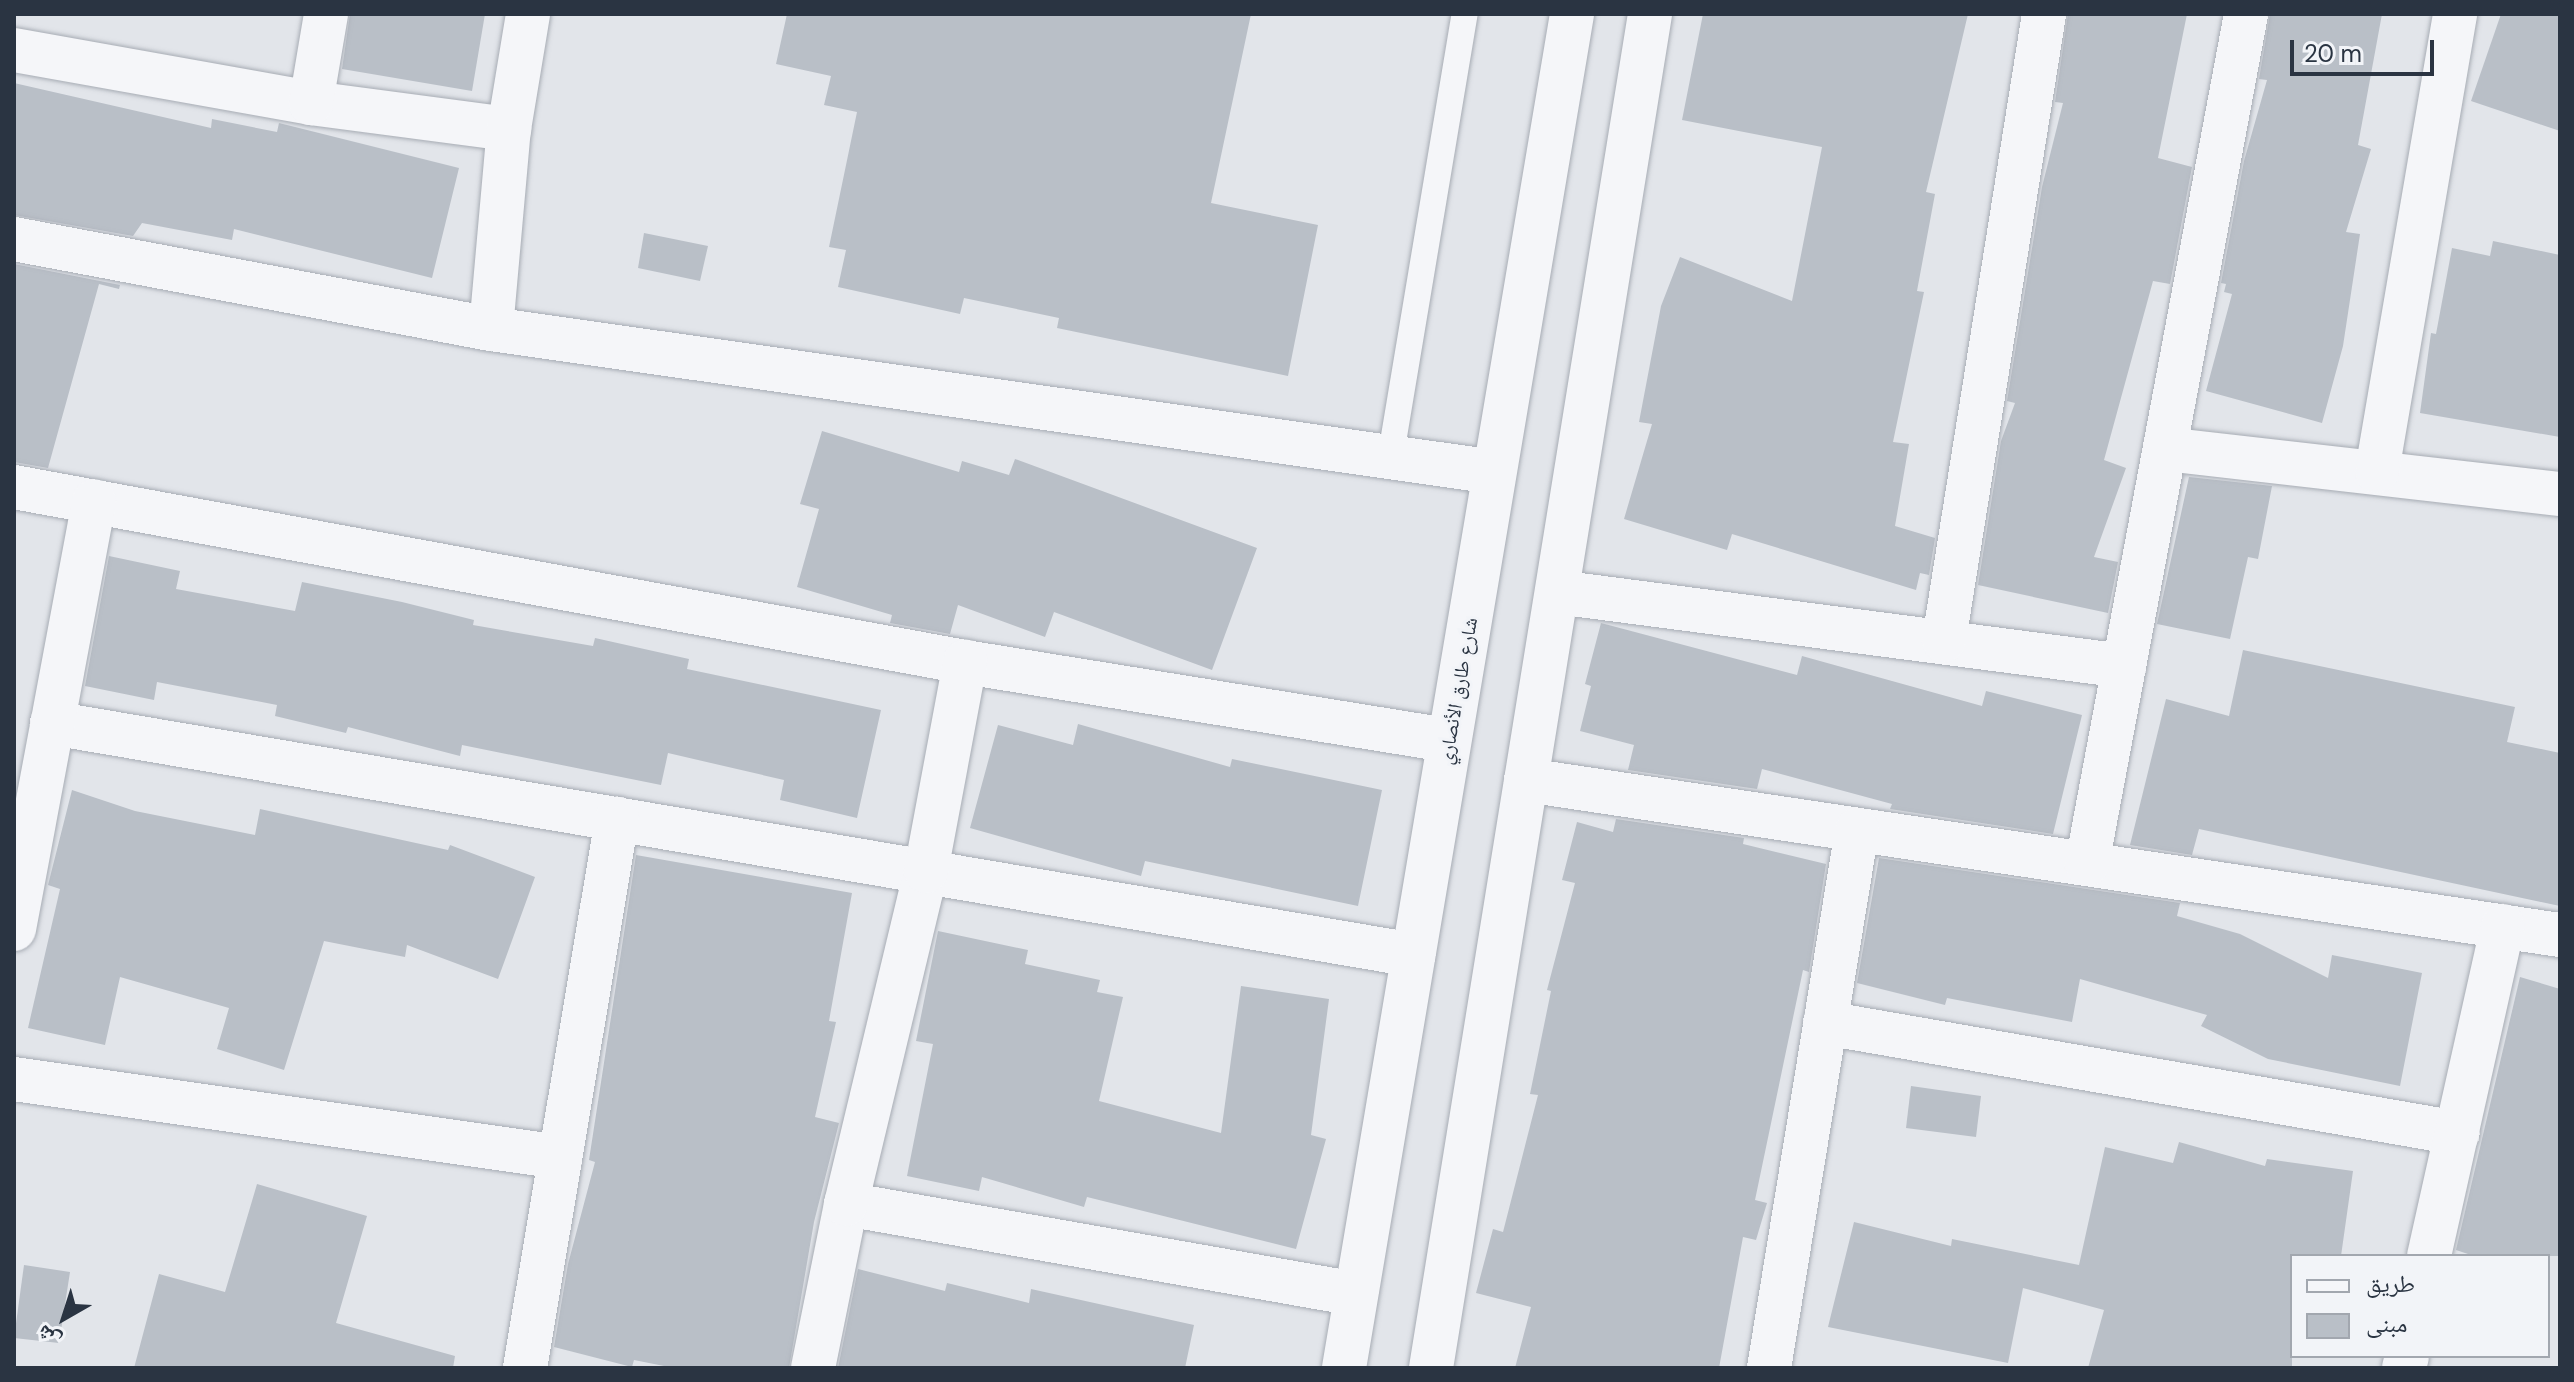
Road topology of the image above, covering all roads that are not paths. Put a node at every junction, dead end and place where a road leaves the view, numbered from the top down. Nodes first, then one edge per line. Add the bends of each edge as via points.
1 (326, 14) edge
2 (528, 14) edge
3 (1465, 14) edge
4 (1572, 14) edge
5 (1650, 14) edge
6 (2044, 14) edge
7 (2246, 14) edge
8 (2455, 14) edge
9 (14, 50) edge
10 (311, 103) junction
11 (509, 129) junction
12 (14, 239) edge
13 (491, 329) junction
14 (2165, 449) junction
15 (1390, 460) junction
16 (2377, 471) junction
17 (1494, 472) junction
18 (14, 487) edge
19 (2560, 494) edge
20 (94, 501) junction
21 (1557, 592) junction
22 (1944, 640) junction
23 (965, 662) junction
24 (2124, 666) junction
25 (52, 723) junction
26 (1449, 740) junction
27 (1526, 780) junction
28 (617, 819) junction
29 (1857, 830) junction
30 (2087, 864) junction
31 (926, 871) junction
32 (2503, 926) junction
33 (14, 929) edge
34 (2560, 935) edge
35 (1413, 955) junction
36 (1825, 1023) junction
37 (14, 1079) edge
38 (2457, 1133) junction
39 (560, 1157) junction
40 (846, 1204) junction
41 (2429, 1254) edge
42 (1356, 1294) junction
43 (525, 1368) edge
44 (813, 1368) edge
45 (1344, 1368) edge
46 (1431, 1368) edge
47 (1769, 1368) edge

1 - 10 street
2 - 11 street
3 - 15 lane
4 - 17 street, شارع طارق الأنصاري
5 - 21 street
6 - 22 street
7 - 14 street
8 - 16 street
9 - 10 street
10 - 11 street
11 - 13 street
12 - 13 street
13 - 15 street
14 - 16 street
14 - 24 street
15 - 17 street
16 - 19 street
17 - 26 street, شارع طارق الأنصاري
18 - 20 street
20 - 23 street
20 - 25 street
21 - 22 street
21 - 27 street
22 - 24 street
23 - 26 street
23 - 31 street
24 - 30 street
25 - 28 street
25 - 33 street
26 - 35 street, شارع طارق الأنصاري
27 - 29 street
27 - 46 street
28 - 31 street
28 - 39 street
29 - 30 street
29 - 36 street
30 - 32 street
31 - 35 street
31 - 40 street
32 - 34 street
32 - 38 street
35 - 42 street, شارع طارق الأنصاري
36 - 38 street
36 - 47 street
37 - 39 street
38 - 41 street
39 - 43 street
40 - 42 street
40 - 44 street
42 - 45 street, شارع طارق الأنصاري

